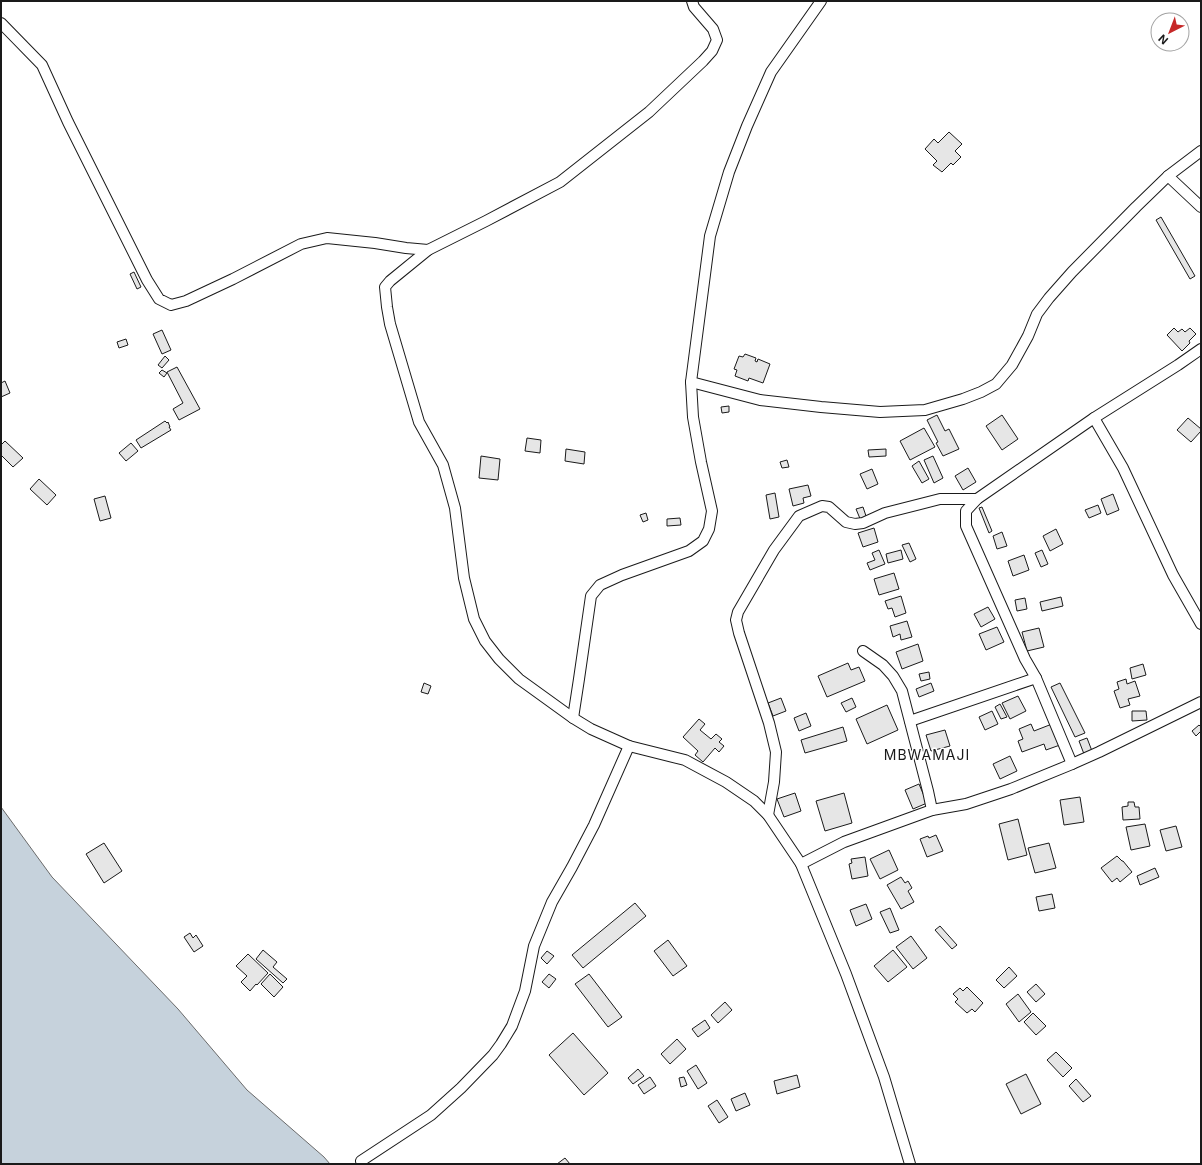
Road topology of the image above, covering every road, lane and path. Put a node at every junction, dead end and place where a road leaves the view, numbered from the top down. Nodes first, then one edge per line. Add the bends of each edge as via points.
1 (692, 1) edge
2 (821, 1) edge
3 (1, 23) edge
4 (1201, 151) edge
5 (1168, 176) junction
6 (1201, 207) edge
7 (428, 250) junction
8 (1201, 349) edge
9 (691, 382) junction
10 (1094, 418) junction
11 (977, 499) junction
12 (1201, 624) edge
13 (863, 650) dead end
14 (1036, 678) junction
15 (1201, 702) edge
16 (572, 718) junction
17 (910, 721) junction
18 (629, 746) junction
19 (1072, 764) junction
20 (932, 810) junction
21 (768, 815) junction
22 (801, 864) junction
23 (361, 1161) dead end
24 (910, 1164) edge

1 - 7 street via 717,40 703,61 649,112 560,182
2 - 9 street via 771,72 729,172 710,236
3 - 7 street via 42,65 147,280 159,299 171,305 186,301 301,244 327,238
4 - 5 street
5 - 6 street
5 - 9 street via 1130,212 1049,298 1037,314 1012,365 996,384 981,392 925,410 880,412 760,400
7 - 16 street via 385,287 387,306 419,422 445,472 455,508 464,578 474,619 485,641 499,659 519,679
8 - 10 street
9 - 16 street via 693,417 712,511 709,529 703,541 689,551 600,585 591,596
10 - 11 street
10 - 12 street via 1123,468 1173,575
11 - 14 street via 966,511 966,526 1025,659
11 - 21 street via 940,500 885,513 863,523 854,524 846,522 829,507 822,506 799,516 774,550 738,612 736,620 776,752
13 - 17 street via 893,676 902,691
14 - 17 street
14 - 19 street
15 - 19 street
16 - 18 street
17 - 20 street
18 - 21 street via 685,760 726,782 754,801
18 - 23 street via 594,824 552,902 534,946 524,991 512,1026 501,1044 466,1084 431,1115
19 - 20 street via 966,804
20 - 22 street via 844,842
21 - 22 street
22 - 24 street via 884,1077

